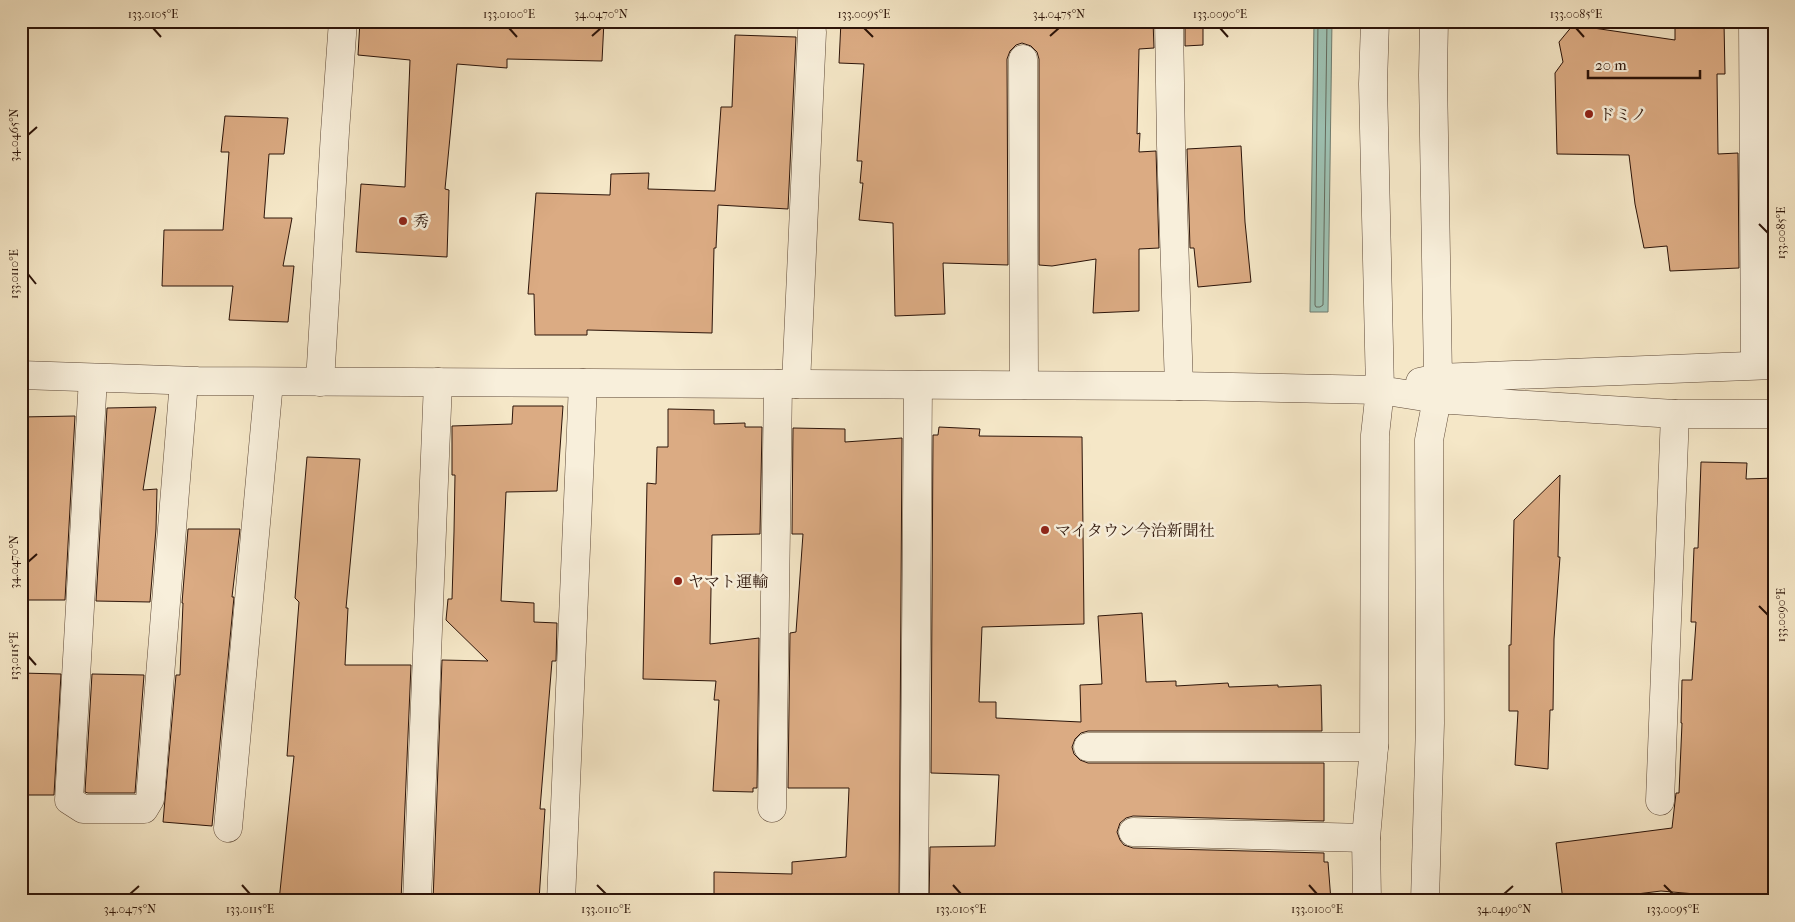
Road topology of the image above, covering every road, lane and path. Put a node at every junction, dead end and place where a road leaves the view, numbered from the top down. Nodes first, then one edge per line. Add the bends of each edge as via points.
1 (343, 21) edge
2 (1169, 21) edge
3 (1375, 21) edge
4 (1434, 21) edge
5 (1753, 21) edge
6 (812, 32) dead end
7 (1023, 59) dead end
8 (1764, 365) edge
9 (21, 375) edge
10 (93, 378) junction
11 (184, 380) junction
12 (269, 382) junction
13 (320, 382) junction
14 (438, 382) junction
15 (583, 383) junction
16 (787, 384) junction
17 (918, 384) junction
18 (1024, 385) junction
19 (1179, 386) junction
20 (1438, 389) junction
21 (1380, 390) junction
22 (1675, 414) junction
23 (1774, 414) edge
24 (1088, 747) dead end
25 (1374, 747) junction
26 (1660, 801) dead end
27 (772, 808) dead end
28 (228, 828) dead end
29 (1133, 832) dead end
30 (1366, 838) junction
31 (914, 897) dead end
32 (417, 901) edge
33 (561, 901) edge
34 (1367, 901) edge
35 (1425, 901) edge

1 - 13 street
2 - 19 street
3 - 21 street via 1373,84
4 - 20 street
5 - 8 street
6 - 16 street
7 - 18 street
8 - 20 street
9 - 10 street
10 - 11 street
10 - 11 street via 69,800 82,809 144,809 150,799
11 - 12 street
12 - 13 street
12 - 28 street
13 - 14 street
14 - 15 street
14 - 32 street
15 - 16 street
15 - 33 street
16 - 17 street
16 - 27 street
17 - 18 street
17 - 31 street
18 - 19 street
19 - 21 street
20 - 21 street
20 - 22 street
20 - 35 street via 1429,440 1430,723
21 - 25 street via 1375,435
22 - 23 street
22 - 26 street
24 - 25 street
25 - 30 street
29 - 30 street
30 - 34 street

